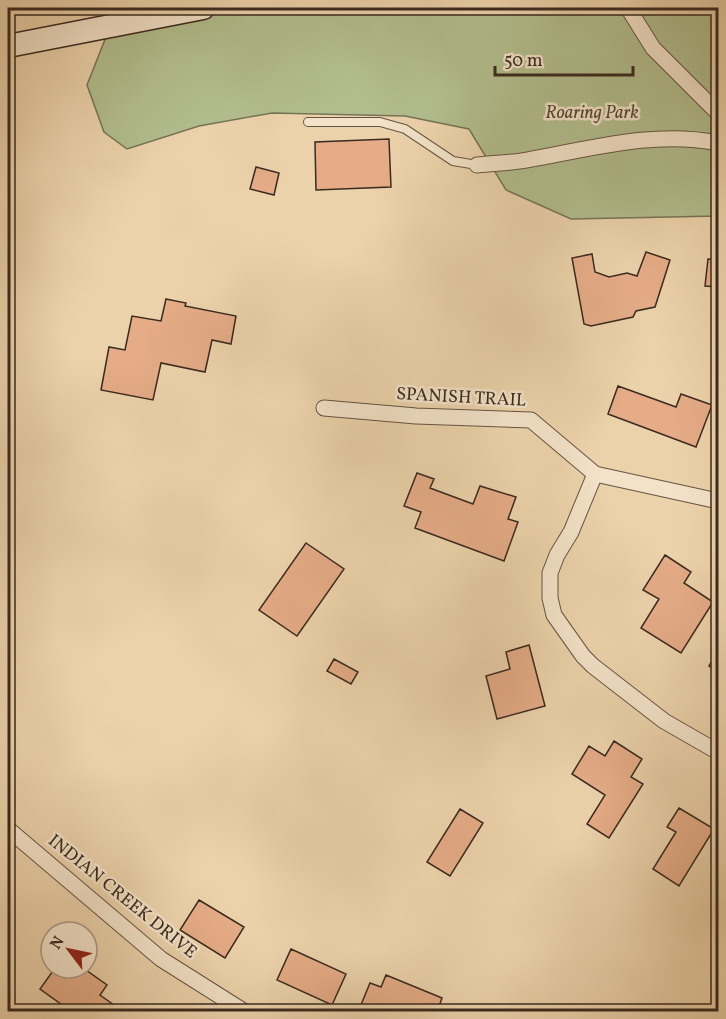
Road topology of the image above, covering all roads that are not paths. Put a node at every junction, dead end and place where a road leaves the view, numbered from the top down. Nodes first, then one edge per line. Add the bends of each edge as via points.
1 (203, 8) edge
2 (628, 8) edge
3 (8, 46) edge
4 (718, 113) edge
5 (308, 122) dead end
6 (718, 143) edge
7 (477, 165) joint
8 (324, 408) dead end
9 (595, 474) junction
10 (718, 501) edge
11 (718, 752) edge
12 (8, 829) edge
13 (245, 1011) edge

1 - 3 street
2 - 4 street via 653,48
5 - 7 lane via 380,122 405,129 453,161
6 - 7 street via 700,140 604,144 525,161
8 - 9 street, SPANISH TRAIL via 531,420
9 - 10 street, SPANISH TRAIL
9 - 11 street via 550,573 554,615 593,666 664,721
12 - 13 street, INDIAN CREEK DRIVE via 161,959

